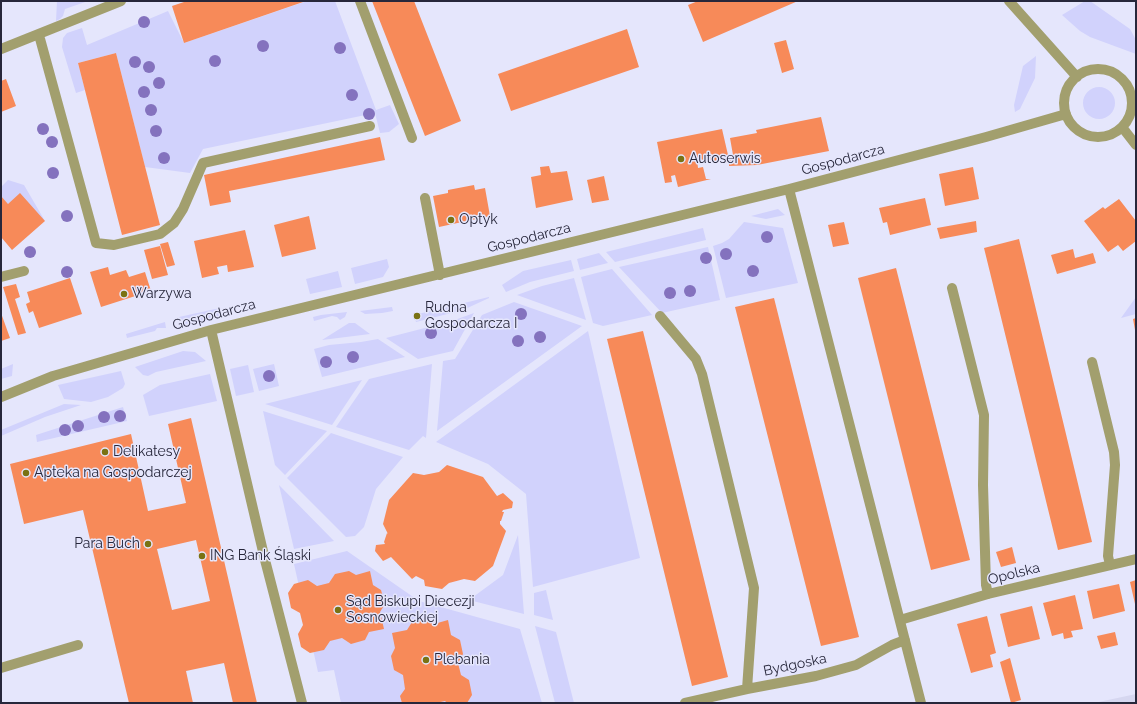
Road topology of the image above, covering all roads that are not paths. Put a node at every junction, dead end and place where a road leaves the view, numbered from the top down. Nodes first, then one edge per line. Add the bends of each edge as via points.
1 (122, 1) edge
2 (360, 1) edge
3 (1009, 1) edge
4 (39, 35) junction
5 (1, 49) edge
6 (1077, 77) junction
7 (1133, 91) edge
8 (1066, 114) junction
9 (370, 126) dead end
10 (1122, 127) junction
11 (412, 138) dead end
12 (1136, 145) edge
13 (789, 189) junction
14 (425, 198) dead end
15 (24, 271) dead end
16 (440, 275) junction
17 (1, 277) edge
18 (952, 288) dead end
19 (660, 316) dead end
20 (211, 330) junction
21 (1092, 362) dead end
22 (1, 397) edge
23 (1136, 559) edge
24 (1110, 565) junction
25 (988, 594) junction
26 (900, 620) junction
27 (905, 640) junction
28 (78, 645) dead end
29 (1, 668) edge
30 (747, 689) junction
31 (302, 703) edge
32 (685, 703) edge
33 (921, 703) edge

1 - 4 street
2 - 11 street
3 - 6 street
4 - 5 street
4 - 9 street via 96,244 114,245 160,234 174,223 183,209 203,163
6 - 7 street via 1093,70 1111,72
6 - 8 street via 1065,95
7 - 10 street via 1128,118
8 - 10 street via 1078,130 1094,137 1108,136
8 - 13 street, Gospodarcza
10 - 12 street
13 - 16 street, Gospodarcza
13 - 26 street
14 - 16 street
15 - 17 street
16 - 20 street, Gospodarcza
18 - 25 street via 984,415 983,485
19 - 30 street via 696,359 702,374 754,588
20 - 22 street, Gospodarcza via 53,376
20 - 31 street via 265,560
21 - 24 street via 1114,452 1108,556
23 - 24 street, Opolska
24 - 25 street, Opolska
25 - 26 street, Opolska
26 - 27 street
27 - 30 street, Bydgoska via 892,644 856,665 816,676
27 - 33 street
28 - 29 street
30 - 32 street, Bydgoska

